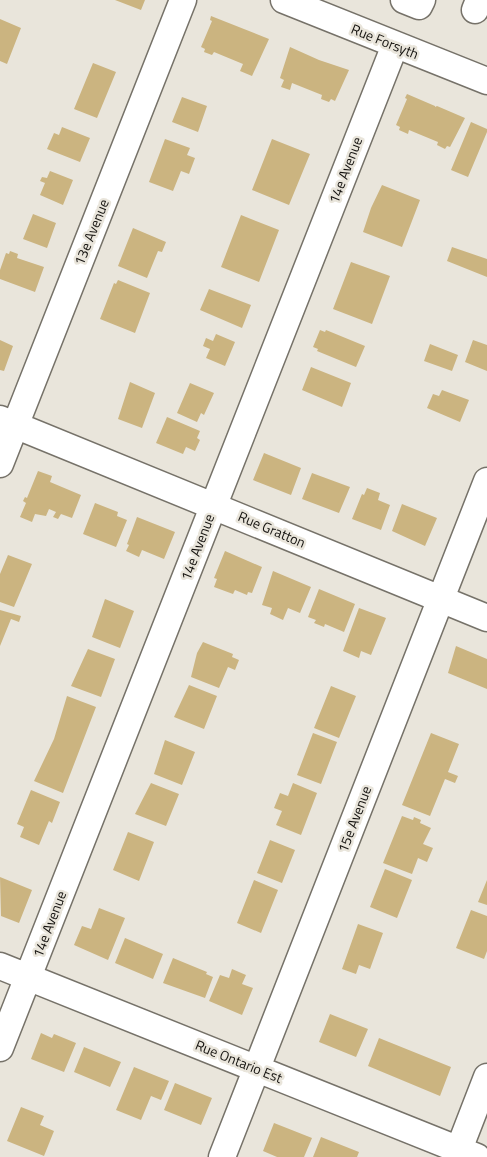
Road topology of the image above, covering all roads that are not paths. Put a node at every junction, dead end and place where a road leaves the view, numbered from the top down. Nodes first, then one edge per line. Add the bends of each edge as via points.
1 (183, 0) edge
2 (284, 0) edge
3 (404, 0) edge
4 (422, 0) edge
5 (395, 45) junction
6 (487, 81) edge
7 (8, 422) edge
8 (0, 464) edge
9 (487, 481) edge
10 (214, 505) junction
11 (440, 599) junction
12 (487, 618) edge
13 (0, 966) edge
14 (28, 977) junction
15 (0, 1048) edge
16 (257, 1069) junction
17 (487, 1077) edge
18 (464, 1154) edge
19 (222, 1157) edge

1 - 7 street, 13e Avenue
2 - 5 street, Rue Forsyth
3 - 4 street via 419,6
5 - 6 street, Rue Forsyth
5 - 10 street, 14e Avenue
7 - 8 street, 13e Avenue
7 - 10 street, Rue Gratton
9 - 11 street, 15e Avenue
10 - 11 street, Rue Gratton
10 - 14 street, 14e Avenue
11 - 12 street, Rue Gratton
11 - 16 street, 15e Avenue
13 - 14 street, Rue Ontario Est
14 - 15 street, 14e Avenue
14 - 16 street, Rue Ontario Est
16 - 18 street, Rue Ontario Est
16 - 19 street, 15e Avenue
17 - 18 street

